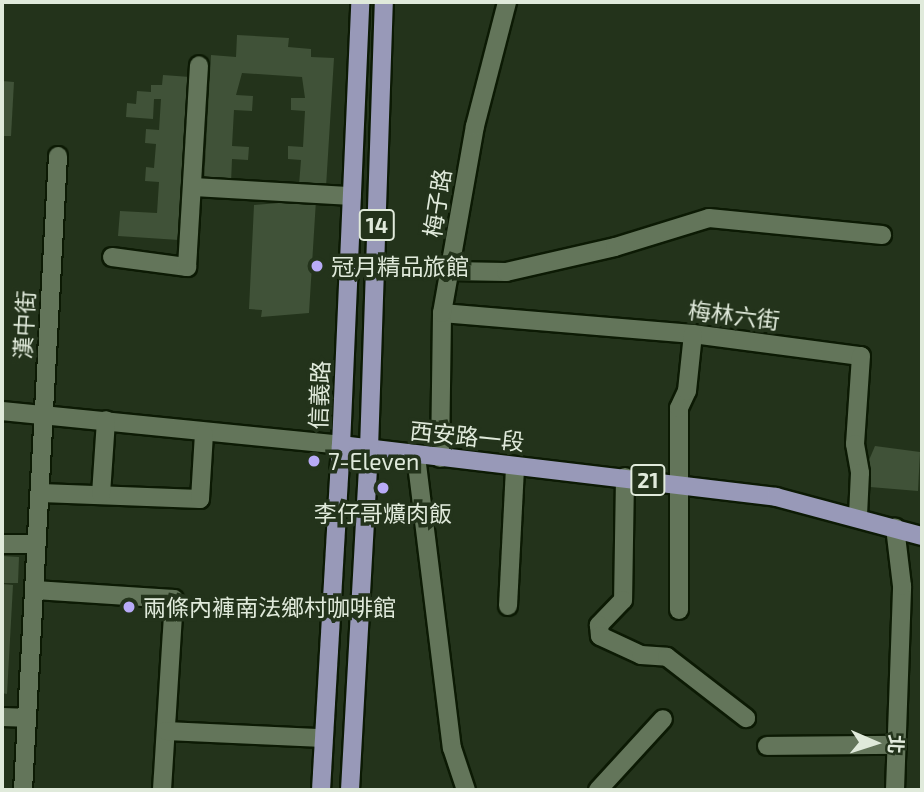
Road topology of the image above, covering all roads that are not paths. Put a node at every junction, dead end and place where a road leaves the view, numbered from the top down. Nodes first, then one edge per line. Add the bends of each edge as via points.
1 (360, 2) edge
2 (384, 2) edge
3 (507, 2) edge
4 (199, 65) dead end
5 (58, 156) dead end
6 (194, 187) junction
7 (352, 196) junction
8 (882, 235) dead end
9 (112, 257) dead end
10 (451, 271) junction
11 (442, 313) junction
12 (693, 334) junction
13 (2, 411) edge
14 (44, 415) junction
15 (106, 420) junction
16 (204, 434) junction
17 (341, 445) junction
18 (369, 449) junction
19 (416, 456) junction
20 (440, 458) junction
21 (515, 466) junction
22 (625, 478) junction
23 (676, 484) junction
24 (41, 493) junction
25 (101, 494) junction
26 (858, 515) junction
27 (895, 527) junction
28 (922, 536) edge
29 (2, 544) edge
30 (37, 544) junction
31 (35, 590) junction
32 (508, 606) dead end
33 (679, 610) dead end
34 (2, 717) edge
35 (25, 718) junction
36 (746, 718) dead end
37 (663, 719) dead end
38 (166, 731) junction
39 (323, 738) junction
40 (893, 745) junction
41 (767, 746) dead end
42 (23, 790) edge
43 (162, 790) edge
44 (321, 790) edge
45 (350, 790) edge
46 (466, 790) edge
47 (598, 790) edge
48 (895, 790) edge

1 - 7 main road, 信義路 / 14
2 - 18 main road, 14
3 - 10 street, 梅子路 via 475,126
4 - 6 street
5 - 14 street, 漢中街
6 - 7 street
6 - 9 street via 187,267
7 - 17 main road, 信義路 / 14
8 - 10 street via 709,218 615,247 506,272
10 - 11 street, 梅子路
11 - 12 street, 梅林六街
11 - 20 street, 梅子路
12 - 23 street via 687,391 679,408
12 - 26 street, 梅林六街 via 861,356 855,444 860,473
13 - 14 street, 西安路一段
14 - 15 street, 西安路一段
14 - 24 street, 漢中街
15 - 16 street, 西安路一段
15 - 25 street
16 - 17 street, 西安路一段
16 - 25 street via 200,499
17 - 18 main road, 西安路一段 / 21
17 - 39 main road, 信義路 / 14
18 - 19 main road, 西安路一段 / 21
18 - 45 main road, 14
19 - 20 main road, 西安路一段 / 21
19 - 46 street via 450,735
20 - 21 main road, 西安路一段 / 21
21 - 22 main road, 西安路一段 / 21
21 - 32 street
22 - 23 main road, 西安路一段 / 21
22 - 36 street via 623,600 599,625 600,636 641,656 667,657
23 - 26 main road, 西安路一段 / 21 via 776,497
23 - 33 street
24 - 25 street
24 - 30 street, 漢中街
26 - 27 main road, 西安路一段 / 21
27 - 28 main road, 西安路一段 / 21
27 - 40 street via 902,586
29 - 30 street
30 - 31 street, 漢中街
31 - 35 street, 漢中街
31 - 38 street via 174,599
34 - 35 street
35 - 42 street, 漢中街
37 - 47 street
38 - 39 street
38 - 43 street
39 - 44 main road, 信義路 / 14
40 - 41 street
40 - 48 street

